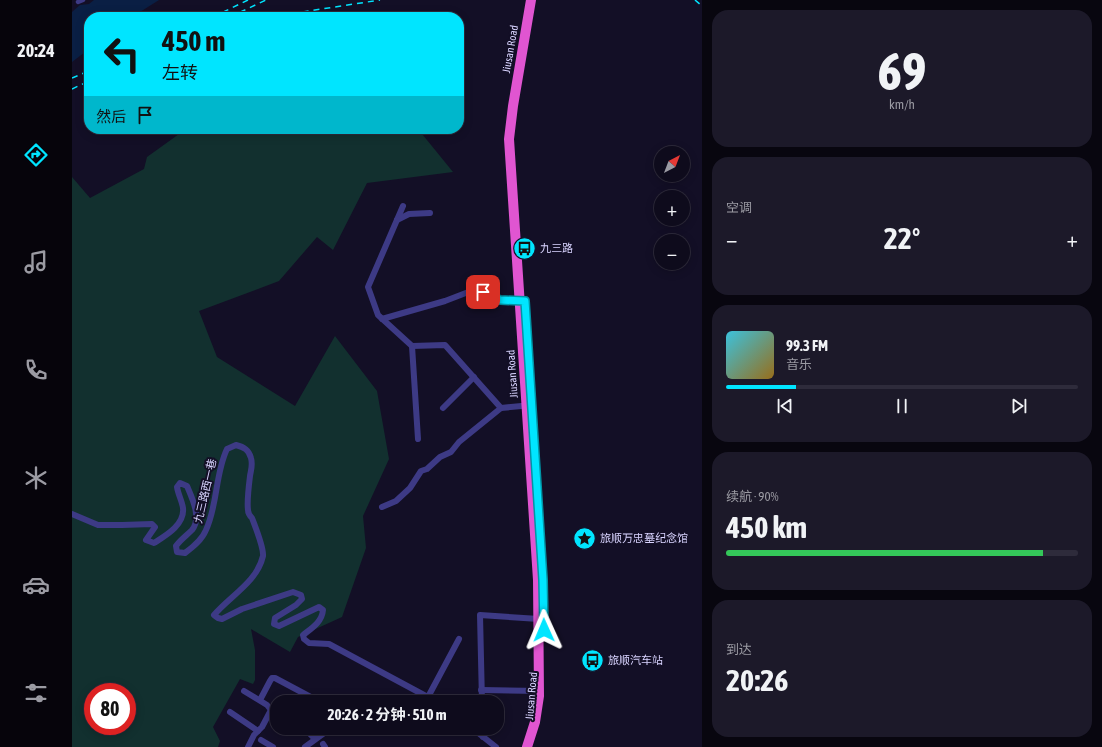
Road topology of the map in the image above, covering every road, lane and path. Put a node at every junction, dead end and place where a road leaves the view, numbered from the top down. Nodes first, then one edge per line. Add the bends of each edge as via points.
1 (531, 0) edge
2 (537, 0) edge
3 (403, 206) dead end
4 (430, 214) dead end
5 (397, 220) junction
6 (522, 301) junction
7 (382, 319) junction
8 (412, 346) junction
9 (474, 377) junction
10 (529, 406) junction
11 (443, 408) dead end
12 (501, 408) junction
13 (418, 439) dead end
14 (382, 507) dead end
15 (72, 514) edge
16 (539, 618) junction
17 (459, 639) dead end
18 (481, 690) junction
19 (244, 691) dead end
20 (540, 691) junction
21 (307, 695) edge
22 (424, 695) edge
23 (429, 695) edge
24 (481, 695) edge
25 (260, 700) junction
26 (270, 708) edge
27 (230, 712) dead end
28 (270, 716) edge
29 (258, 731) junction
30 (311, 735) edge
31 (321, 735) edge
32 (481, 735) edge
33 (483, 737) joint
34 (315, 739) junction
35 (261, 740) dead end
36 (248, 747) edge
37 (273, 747) edge
38 (305, 747) edge
39 (496, 747) edge
40 (527, 747) edge
41 (533, 747) edge

1 - 6 highway, Jiusan Road via 512,106 509,139
2 - 6 highway, Jiusan Road via 515,138
3 - 5 street
4 - 5 street via 409,214
5 - 7 street via 368,287 378,315
6 - 7 street via 500,300 478,290
6 - 10 highway, Jiusan Road
7 - 8 street
8 - 9 street via 445,345
8 - 13 street
9 - 11 street
9 - 12 street
10 - 12 street
10 - 16 highway, Jiusan Road
10 - 41 highway, Jiusan Road via 543,580 545,688 541,724
12 - 14 street via 459,442 451,452 421,471 410,488 396,501
15 - 22 street, 九三路西一巷 via 98,525 152,524 155,527 146,540 154,543 170,533 180,522 184,509 177,486 180,483 187,486 196,516 194,528 176,546 177,552 185,553 206,531 227,449 236,445 245,448 252,465 248,510 263,555 245,586 214,615 222,619 242,609 293,592 301,595 302,599 275,618 274,624 279,626 319,607 323,610 323,616 303,635 304,639 309,643 329,644
16 - 18 street via 480,615
16 - 20 highway, Jiusan Road
17 - 23 street
18 - 20 street
18 - 24 street
19 - 25 street
20 - 40 highway, Jiusan Road via 537,713
21 - 25 street via 272,678
25 - 26 street
27 - 29 street
28 - 29 street
29 - 36 street
30 - 34 street
31 - 34 street
32 - 33 street
33 - 39 street
34 - 38 street
35 - 37 street

